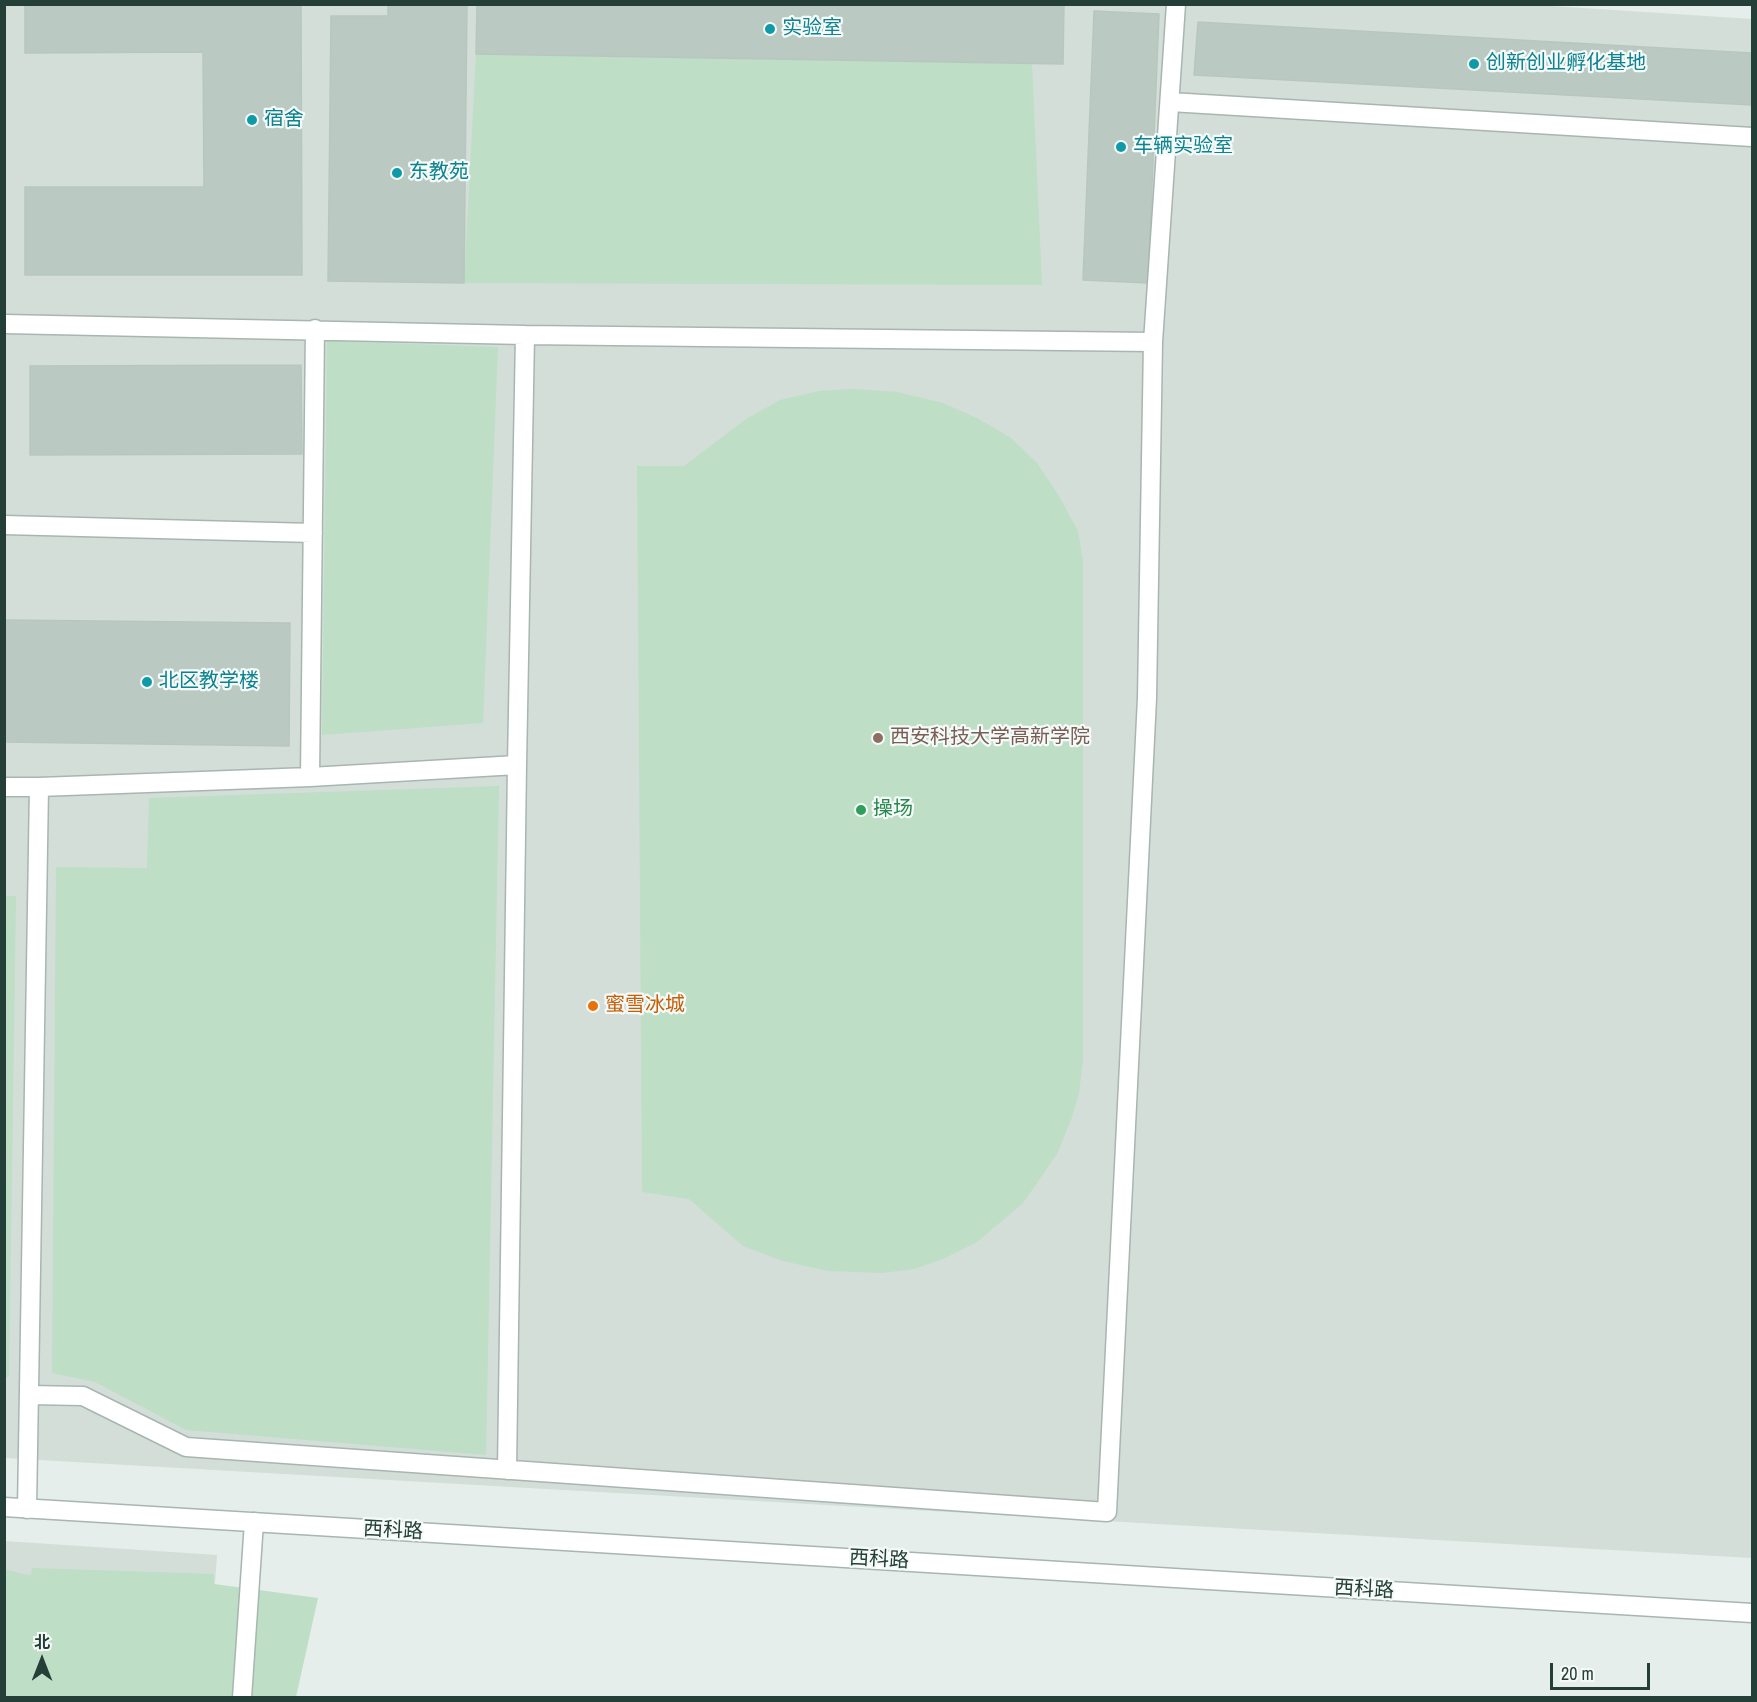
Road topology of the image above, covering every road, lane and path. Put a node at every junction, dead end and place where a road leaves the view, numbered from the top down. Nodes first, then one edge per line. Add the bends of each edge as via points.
1 (1176, 4) edge
2 (1170, 102) junction
3 (1752, 137) edge
4 (4, 324) edge
5 (315, 329) junction
6 (525, 335) junction
7 (1153, 342) junction
8 (4, 525) edge
9 (313, 533) junction
10 (517, 765) junction
11 (310, 777) junction
12 (4, 787) edge
13 (39, 787) junction
14 (29, 1395) junction
15 (507, 1470) junction
16 (4, 1507) edge
17 (27, 1509) junction
18 (254, 1522) junction
19 (1752, 1613) edge
20 (242, 1698) edge

1 - 2 street
2 - 3 street
2 - 7 street
4 - 5 street
5 - 6 street
5 - 9 street
6 - 7 street
6 - 10 street
7 - 15 street via 1147,698 1107,1512
8 - 9 street
9 - 11 street
10 - 11 street
10 - 15 street
11 - 13 street
12 - 13 street
13 - 14 street
14 - 15 street via 83,1396 186,1447
14 - 17 street
16 - 17 street, 西科路
17 - 18 street, 西科路
18 - 19 street, 西科路
18 - 20 street

